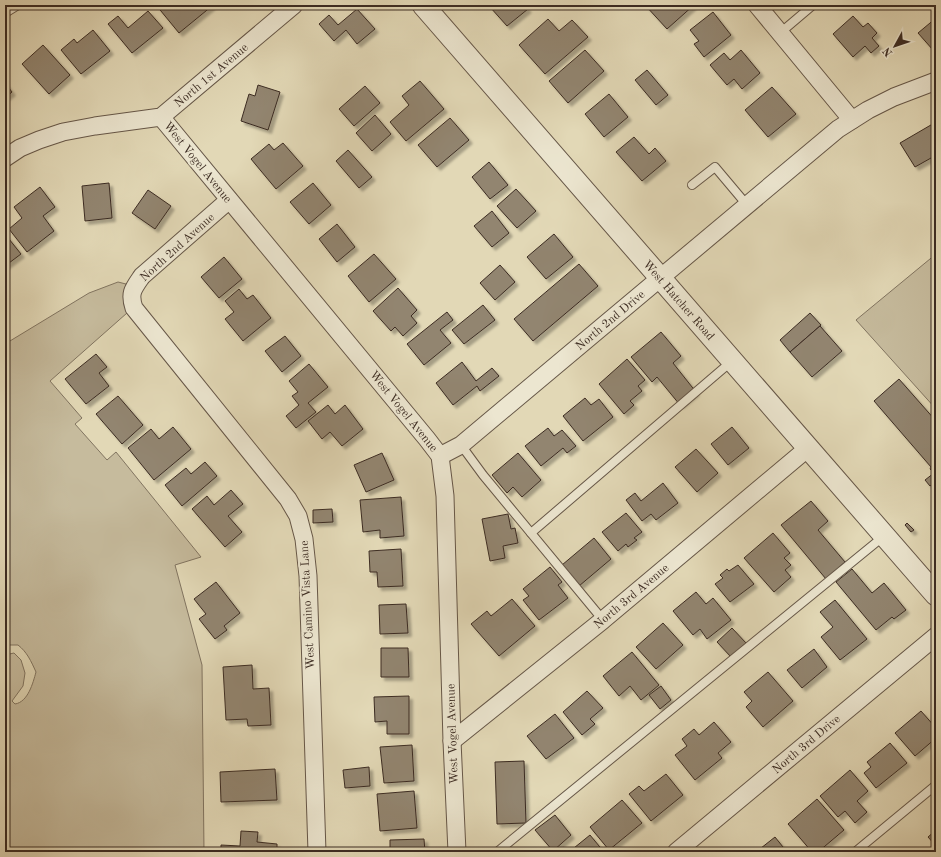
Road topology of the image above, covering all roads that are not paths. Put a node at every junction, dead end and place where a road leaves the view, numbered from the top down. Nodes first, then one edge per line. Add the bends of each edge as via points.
1 (18, 5) edge
2 (294, 5) edge
3 (423, 5) edge
4 (757, 5) edge
5 (813, 5) edge
6 (5, 13) edge
7 (780, 33) junction
8 (936, 81) edge
9 (161, 117) junction
10 (852, 120) junction
11 (5, 158) edge
12 (692, 185) dead end
13 (229, 200) junction
14 (747, 205) junction
15 (660, 278) junction
16 (130, 297) joint
17 (732, 361) junction
18 (462, 446) junction
19 (808, 448) junction
20 (440, 456) junction
21 (531, 533) junction
22 (884, 536) junction
23 (936, 595) edge
24 (603, 620) junction
25 (936, 636) edge
26 (452, 741) junction
27 (936, 785) edge
28 (317, 852) edge
29 (457, 852) edge
30 (497, 852) edge
31 (676, 852) edge
32 (855, 852) edge

1 - 6 lane
2 - 9 street, North 1st Avenue
3 - 15 street, West Hatcher Road
4 - 7 street
5 - 7 lane
7 - 10 street
8 - 10 street, North 2nd Drive via 894,97
9 - 11 street via 63,132 20,148
9 - 13 street, West Vogel Avenue
10 - 14 street, North 2nd Drive
12 - 14 lane via 715,167
13 - 16 street, North 2nd Avenue via 142,276
13 - 20 street, West Vogel Avenue
14 - 15 street, North 2nd Drive
15 - 17 street, West Hatcher Road
15 - 18 street, North 2nd Drive
16 - 28 street, West Camino Vista Lane via 134,308 270,475 298,516 304,539 308,576
17 - 19 street, West Hatcher Road
17 - 21 lane
18 - 20 street, North 2nd Drive
18 - 21 lane
19 - 22 street, West Hatcher Road
19 - 24 street, North 3rd Avenue
20 - 26 street, West Vogel Avenue via 445,496
21 - 24 lane
22 - 23 street, West Hatcher Road
22 - 30 lane
24 - 26 street, North 3rd Avenue
25 - 31 street, North 3rd Drive
26 - 29 street, West Vogel Avenue
27 - 32 lane

